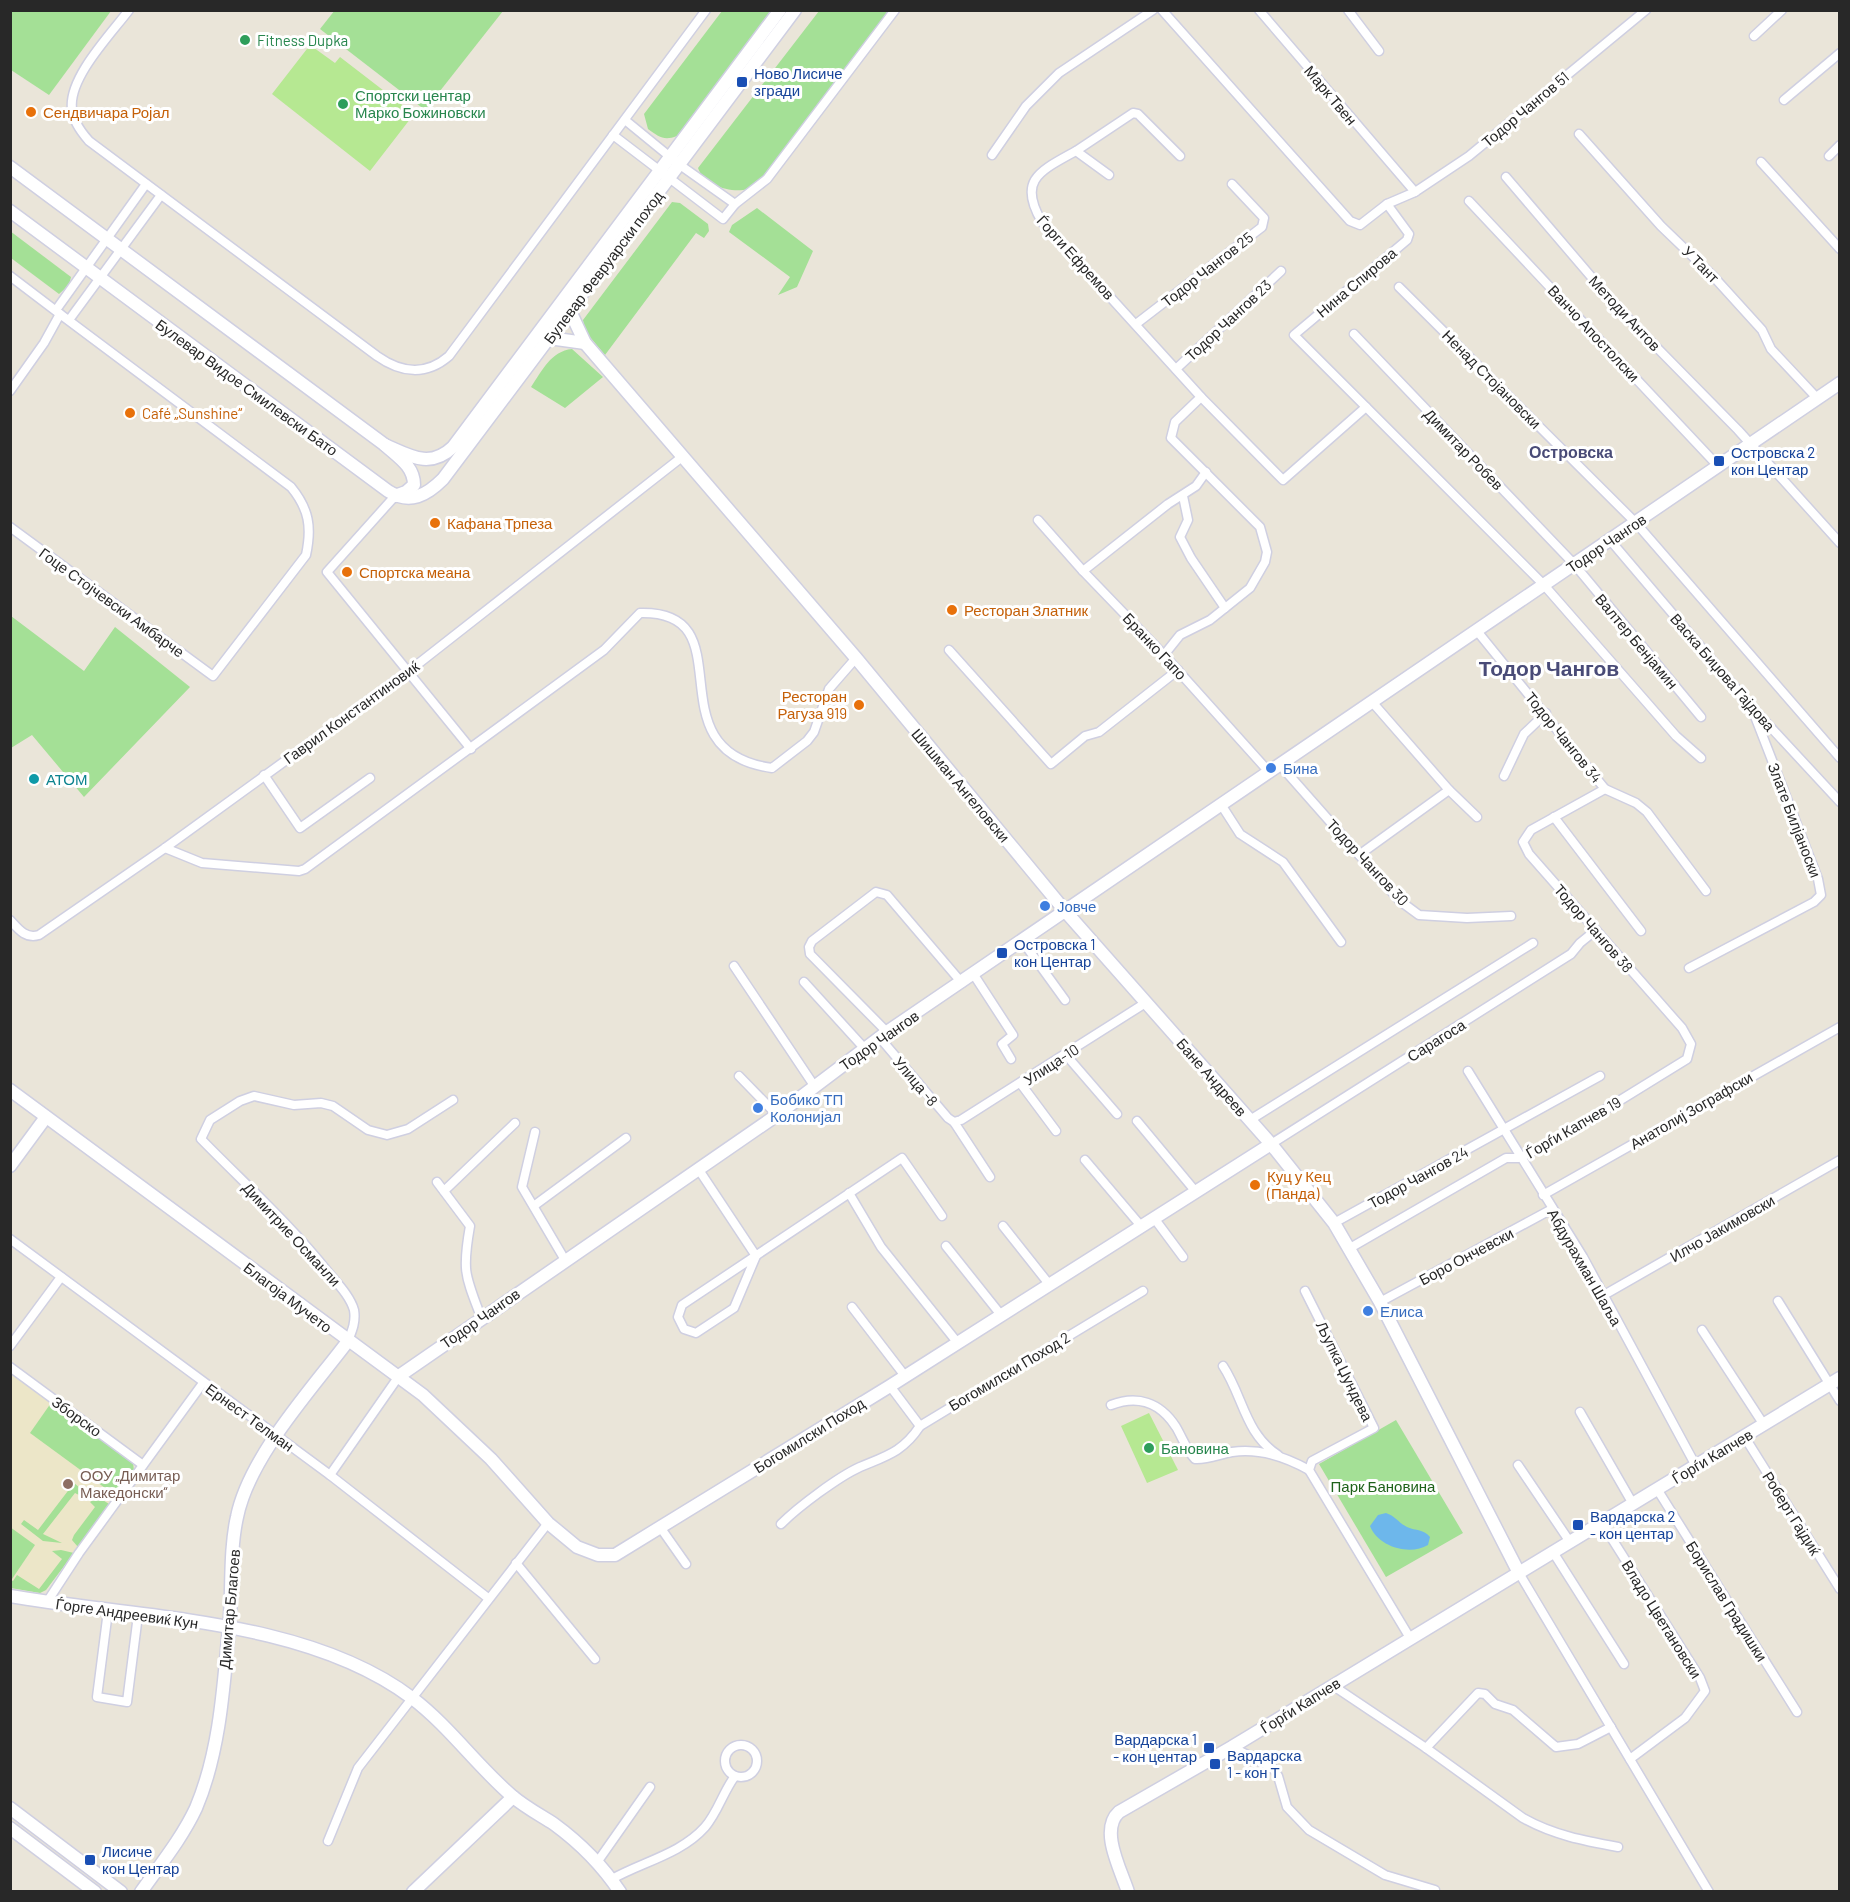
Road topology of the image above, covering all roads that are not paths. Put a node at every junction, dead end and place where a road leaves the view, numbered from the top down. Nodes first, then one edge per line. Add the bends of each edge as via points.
1 (129, 10) edge
2 (706, 10) edge
3 (780, 10) edge
4 (795, 10) edge
5 (895, 10) edge
6 (1153, 10) edge
7 (1162, 10) edge
8 (1260, 10) edge
9 (1348, 10) edge
10 (1646, 10) edge
11 (1782, 10) edge
12 (1754, 36) dead end
13 (1379, 51) dead end
14 (1839, 53) edge
15 (1784, 100) dead end
16 (625, 120) junction
17 (1579, 134) dead end
18 (613, 135) junction
19 (1839, 145) edge
20 (1076, 151) junction
21 (992, 155) dead end
22 (1180, 156) dead end
23 (1829, 156) dead end
24 (676, 161) junction
25 (1761, 162) dead end
26 (10, 167) edge
27 (665, 175) junction
28 (1109, 175) dead end
29 (1506, 177) dead end
30 (146, 184) junction
31 (1232, 184) dead end
32 (1415, 192) junction
33 (161, 195) junction
34 (1469, 201) dead end
35 (735, 204) junction
36 (1387, 204) junction
37 (10, 212) edge
38 (106, 238) junction
39 (120, 249) junction
40 (1839, 249) edge
41 (84, 267) junction
42 (1281, 271) dead end
43 (10, 276) edge
44 (99, 277) junction
45 (1399, 287) dead end
46 (570, 311) junction
47 (58, 312) junction
48 (69, 320) junction
49 (1137, 324) junction
50 (1354, 334) dead end
51 (549, 338) junction
52 (585, 343) junction
53 (1176, 369) junction
54 (1839, 383) edge
55 (10, 391) edge
56 (1201, 397) junction
57 (1817, 398) junction
58 (1366, 407) junction
59 (1750, 444) junction
60 (385, 445) junction
61 (682, 457) junction
62 (1718, 466) junction
63 (1206, 472) junction
64 (396, 496) junction
65 (1183, 496) junction
66 (1038, 520) dead end
67 (1636, 523) junction
68 (10, 527) edge
69 (1610, 540) junction
70 (1839, 543) edge
71 (1574, 564) junction
72 (1083, 571) junction
73 (1544, 585) junction
74 (1226, 608) junction
75 (1477, 631) junction
76 (949, 650) dead end
77 (1164, 655) junction
78 (856, 658) junction
79 (1178, 670) junction
80 (409, 671) junction
81 (1373, 703) junction
82 (1751, 706) junction
83 (1546, 713) junction
84 (1701, 717) dead end
85 (471, 749) junction
86 (1701, 758) dead end
87 (1839, 758) edge
88 (1281, 766) junction
89 (1270, 773) junction
90 (264, 775) junction
91 (1504, 776) dead end
92 (370, 778) dead end
93 (1605, 789) junction
94 (1449, 790) junction
95 (1839, 802) edge
96 (1222, 806) junction
97 (1477, 817) dead end
98 (1554, 817) junction
99 (165, 848) junction
100 (1359, 855) junction
101 (1706, 891) dead end
102 (1066, 912) junction
103 (1511, 916) dead end
104 (10, 920) edge
105 (1596, 930) junction
106 (1641, 932) dead end
107 (1023, 942) junction
108 (1341, 942) dead end
109 (1533, 943) dead end
110 (734, 966) dead end
111 (1689, 968) dead end
112 (974, 975) junction
113 (804, 982) dead end
114 (962, 983) junction
115 (1065, 1000) dead end
116 (1147, 1002) junction
117 (1839, 1027) edge
118 (884, 1035) junction
119 (1691, 1044) joint
120 (865, 1049) junction
121 (1066, 1054) junction
122 (1011, 1059) dead end
123 (1468, 1071) dead end
124 (739, 1076) dead end
125 (1600, 1076) dead end
126 (1021, 1084) junction
127 (815, 1087) junction
128 (10, 1090) edge
129 (453, 1100) dead end
130 (1117, 1114) dead end
131 (777, 1115) junction
132 (46, 1117) junction
133 (1137, 1120) dead end
134 (1250, 1120) junction
135 (954, 1122) junction
136 (515, 1123) dead end
137 (1056, 1131) dead end
138 (1502, 1131) junction
139 (535, 1132) dead end
140 (626, 1138) dead end
141 (1271, 1144) junction
142 (1519, 1158) junction
143 (1085, 1160) dead end
144 (1839, 1160) edge
145 (10, 1166) edge
146 (699, 1170) junction
147 (990, 1177) dead end
148 (437, 1182) dead end
149 (444, 1191) junction
150 (849, 1192) junction
151 (1196, 1192) junction
152 (1543, 1195) junction
153 (535, 1205) junction
154 (1552, 1209) junction
155 (942, 1216) dead end
156 (1154, 1218) junction
157 (1334, 1223) junction
158 (1003, 1226) dead end
159 (1141, 1226) junction
160 (10, 1239) edge
161 (946, 1246) dead end
162 (1350, 1248) junction
163 (756, 1256) junction
164 (1183, 1257) dead end
165 (565, 1260) junction
166 (61, 1277) junction
167 (1049, 1284) junction
168 (1143, 1291) dead end
169 (1305, 1292) dead end
170 (1604, 1295) junction
171 (1380, 1302) junction
172 (1778, 1302) dead end
173 (852, 1307) dead end
174 (1001, 1315) junction
175 (481, 1317) junction
176 (1702, 1330) dead end
177 (348, 1341) junction
178 (957, 1342) junction
179 (10, 1346) edge
180 (1223, 1366) dead end
181 (10, 1367) edge
182 (399, 1376) junction
183 (905, 1376) junction
184 (1834, 1381) edge
185 (203, 1383) junction
186 (890, 1386) junction
187 (1839, 1401) edge
188 (1111, 1405) dead end
189 (1580, 1412) dead end
190 (1764, 1425) junction
191 (920, 1426) junction
192 (277, 1436) junction
193 (1744, 1436) junction
194 (1283, 1458) junction
195 (143, 1465) junction
196 (1518, 1465) dead end
197 (1696, 1466) junction
198 (1309, 1470) junction
199 (330, 1475) junction
200 (1657, 1489) junction
201 (1633, 1504) junction
202 (548, 1522) junction
203 (1602, 1523) junction
204 (781, 1524) dead end
205 (660, 1527) junction
206 (1570, 1542) junction
207 (1553, 1552) junction
208 (516, 1563) junction
209 (686, 1564) dead end
210 (1520, 1573) junction
211 (1839, 1589) edge
212 (10, 1596) edge
213 (488, 1598) junction
214 (47, 1602) junction
215 (108, 1611) junction
216 (138, 1615) junction
217 (228, 1628) junction
218 (1410, 1638) junction
219 (595, 1659) dead end
220 (1624, 1664) dead end
221 (1332, 1685) junction
222 (412, 1698) junction
223 (1797, 1712) dead end
224 (1611, 1727) junction
225 (1232, 1747) junction
226 (1426, 1748) junction
227 (1630, 1759) junction
228 (735, 1776) dead end
229 (650, 1787) dead end
230 (513, 1797) junction
231 (10, 1808) edge
232 (10, 1828) edge
233 (328, 1841) dead end
234 (1618, 1847) dead end
235 (598, 1861) junction
236 (612, 1880) junction
237 (1435, 1890) dead end
238 (95, 1892) edge
239 (121, 1892) edge
240 (141, 1892) edge
241 (413, 1892) edge
242 (621, 1892) edge
243 (1128, 1892) edge
244 (1709, 1892) edge

1 - 30 street via 81,75 71,108 79,129 89,141
2 - 16 street
3 - 24 street, Булевар Февруарски поход
4 - 24 street, Булевар Февруарски поход
5 - 35 street via 767,179
6 - 21 street via 1059,73 1026,106
7 - 36 street via 1350,221 1360,225
8 - 32 street, Марк Твен
9 - 13 street
10 - 32 street, Тодор Чангов 51 via 1468,156
11 - 12 street
14 - 15 street
16 - 18 street
16 - 24 street
17 - 57 street, У Тант via 1661,226 1727,291 1762,330 1771,349
18 - 27 street
18 - 33 street via 449,356 418,370 392,367
19 - 23 street
20 - 22 street via 1133,113
20 - 28 street
20 - 49 street, Ѓорги Ефремов via 1037,178 1030,193 1032,204 1042,222
24 - 27 street, Булевар Февруарски поход
24 - 35 street
25 - 40 street
26 - 38 street
27 - 35 street via 723,219
27 - 46 street, Булевар Февруарски поход
27 - 60 street, Булевар Февруарски поход via 453,447 424,461
29 - 59 street, Методи Антов via 1617,307
30 - 33 street
30 - 38 street
31 - 49 street, Тодор Чангов 25 via 1264,218 1262,227
32 - 36 street, Тодор Чангов 51
33 - 39 street
34 - 62 street, Ванчо Апостолски
36 - 58 street, Нина Спирова via 1409,234 1407,240 1294,335
37 - 41 street, Булевар Видое Смилевски Бато
38 - 39 street
38 - 41 street
39 - 44 street
39 - 60 street
41 - 44 street, Булевар Видое Смилевски Бато
41 - 47 street
42 - 53 street, Тодор Чангов 23
43 - 47 street
44 - 48 street
44 - 64 street, Булевар Видое Смилевски Бато
45 - 67 street, Ненад Стојановски
46 - 51 street, Булевар Февруарски поход
46 - 52 street
47 - 48 street
47 - 55 street via 45,343
48 - 68 street, Гоце Стојчевски Амбарче via 291,487 308,518 306,555 213,676
49 - 53 street, Ѓорги Ефремов
50 - 71 street, Димитар Робев
51 - 52 street
51 - 64 street, Булевар Февруарски поход via 443,479 420,496
52 - 61 street
53 - 56 street, Ѓорги Ефремов
54 - 57 street, Тодор Чангов
56 - 58 street, Ѓорги Ефремов via 1283,480
56 - 63 street via 1175,422 1171,434 1173,441
57 - 59 street, Тодор Чангов
58 - 73 street, Нина Спирова
59 - 62 street, Тодор Чангов
59 - 70 street, Методи Антов
60 - 64 street via 414,476 414,485
61 - 78 street
61 - 80 street, Гаврил Константиновиќ
62 - 67 street, Тодор Чангов
63 - 65 street
63 - 74 street via 1260,527 1267,552 1255,580
64 - 80 street via 327,572
65 - 72 street
65 - 74 street via 1188,520 1180,537
66 - 72 street, Бранко Гапо
67 - 69 street, Тодор Чангов
67 - 87 street
69 - 71 street, Тодор Чангов
69 - 82 street, Васка Биџова Гајдова
71 - 73 street, Тодор Чангов
71 - 84 street, Валтер Бенјамин
72 - 77 street, Бранко Гапо
73 - 75 street, Тодор Чангов
73 - 86 street, Нина Спирова via 1676,736
74 - 77 street via 1180,635
75 - 81 street, Тодор Чангов
75 - 83 street, Тодор Чангов 34
76 - 79 street via 1051,764
77 - 79 street, Бранко Гапо
78 - 85 street via 829,689 820,719 807,741 772,768 753,765 738,760 711,730 700,691 697,646 687,627 661,613 640,613 604,650
78 - 102 street, Шишман Ангеловски
79 - 89 street, Бранко Гапо
80 - 85 street
80 - 90 street, Гаврил Константиновиќ
81 - 88 street, Тодор Чангов
81 - 94 street
82 - 95 street, Васка Биџова Гајдова
82 - 111 street, Злате Билјаноски via 1821,895
83 - 91 street via 1524,734
83 - 93 street, Тодор Чангов 34
85 - 99 street via 300,871 202,864
88 - 89 street, Тодор Чангов
88 - 100 street, Тодор Чангов 30
89 - 96 street, Тодор Чангов
90 - 92 street via 300,828
90 - 99 street, Гаврил Константиновиќ
93 - 98 street, Тодор Чангов 38
93 - 101 street via 1647,812
94 - 97 street
94 - 100 street
96 - 102 street, Тодор Чангов
96 - 108 street via 1240,834 1283,862
98 - 105 street, Тодор Чангов 38 via 1531,830 1524,842 1529,854
98 - 106 street
99 - 104 street, Гаврил Константиновиќ via 39,935 22,933
100 - 103 street, Тодор Чангов 30 via 1400,901 1419,915
102 - 107 street, Тодор Чангов
102 - 116 street, Бане Андреев
105 - 119 street, Тодор Чангов 38 via 1682,1028
105 - 141 street, Сарагоса via 1572,954
107 - 112 street, Тодор Чангов
107 - 115 street
109 - 134 street
110 - 127 street
112 - 114 street, Тодор Чангов
112 - 122 street via 1013,1035 1002,1044
113 - 120 street
114 - 118 street, Тодор Чангов
114 - 118 street, Улица -8 via 882,892 876,892 809,947 810,954
116 - 121 street, Улица-10
116 - 134 street, Бане Андреев
117 - 152 street, Анатолиј Зографски
118 - 120 street, Тодор Чангов
118 - 135 street, Улица -8
119 - 142 street, Ѓорѓи Капчев 19 via 1687,1059
120 - 127 street, Тодор Чангов
121 - 126 street, Улица-10
121 - 130 street
123 - 138 street, Абдурахман Шаља
124 - 131 street
125 - 138 street, Тодор Чангов 24
126 - 135 street, Улица-10
126 - 137 street
127 - 131 street, Тодор Чангов
128 - 132 street, Благоја Мучето
129 - 177 street, Димитрие Османли via 408,1129 387,1135 368,1130 333,1106 294,1105 255,1096 210,1120 201,1139 289,1227 343,1290 354,1316
131 - 146 street, Тодор Чангов
132 - 145 street
132 - 177 street, Благоја Мучето
133 - 151 street
134 - 141 street, Бане Андреев
135 - 147 street, Улица -8
136 - 149 street
138 - 142 street, Абдурахман Шаља
138 - 157 street, Тодор Чангов 24
139 - 153 street via 522,1187
140 - 153 street
141 - 151 street, Богомилски Поход
141 - 157 street, Бане Андреев
142 - 152 street, Абдурахман Шаља
142 - 162 street, Ѓорѓи Капчев 19 via 1506,1158
143 - 159 street
144 - 170 street, Илчо Јакимовски
146 - 163 street
146 - 165 street, Тодор Чангов
148 - 149 street
149 - 175 street via 472,1222 464,1268
150 - 155 street via 902,1158
150 - 163 street
150 - 178 street via 880,1247
151 - 156 street, Богомилски Поход
152 - 154 street, Абдурахман Шаља
153 - 165 street
154 - 170 street, Абдурахман Шаља
154 - 171 street, Боро Ончевски
156 - 159 street, Богомилски Поход
156 - 164 street
157 - 162 street, Бане Андреев
158 - 167 street
159 - 167 street, Богомилски Поход
160 - 166 street, Ернест Телман
161 - 174 street
162 - 171 street
163 - 163 street via 682,1305 678,1317 684,1329 696,1333 734,1308
165 - 175 street, Тодор Чангов
166 - 179 street
166 - 185 street, Ернест Телман
167 - 174 street, Богомилски Поход
168 - 191 street, Богомилски Поход 2
169 - 198 street, Љупка Џундева via 1374,1428 1312,1461
170 - 197 street, Абдурахман Шаља
171 - 210 street
172 - 184 street
173 - 183 street
174 - 178 street, Богомилски Поход
175 - 182 street, Тодор Чангов
176 - 190 street
177 - 182 street, Благоја Мучето
177 - 192 street, Димитар Благоев
178 - 183 street, Богомилски Поход
180 - 194 street via 1256,1434
181 - 195 street, Зборско
182 - 199 street, Тодор Чангов
182 - 202 street, Благоја Мучето via 491,1459
183 - 186 street, Богомилски Поход
184 - 187 street
184 - 190 street, Ѓорѓи Капчев
185 - 192 street, Ернест Телман
185 - 195 street
186 - 191 street
186 - 205 street, Богомилски Поход
188 - 194 street via 1127,1399 1154,1406 1174,1424 1194,1459 1235,1452
189 - 201 street
190 - 193 street, Ѓорѓи Капчев
191 - 204 street, Богомилски Поход 2 via 910,1441 878,1461 859,1467 792,1512
192 - 199 street, Ернест Телман
192 - 217 street, Димитар Благоев via 251,1475 237,1517
193 - 197 street, Ѓорѓи Капчев
193 - 211 street, Роберт Гајдиќ
194 - 198 street
195 - 214 street
196 - 206 street
197 - 200 street, Ѓорѓи Капчев
198 - 218 street
199 - 213 street, Ернест Телман
200 - 201 street, Ѓорѓи Капчев
200 - 223 street, Борислав Градишки
201 - 203 street, Ѓорѓи Капчев
202 - 205 street, Богомилски Поход via 577,1547 598,1555 615,1555
202 - 208 street
203 - 206 street, Ѓорѓи Капчев
203 - 227 street, Владо Цветановски via 1705,1691 1685,1718
205 - 209 street
206 - 207 street, Ѓорѓи Капчев
207 - 210 street, Ѓорѓи Капчев
207 - 220 street
208 - 213 street
208 - 219 street
210 - 218 street, Ѓорѓи Капчев
210 - 224 street
212 - 214 street, Ѓорге Андреевиќ Кун
213 - 222 street
214 - 215 street, Ѓорге Андреевиќ Кун
215 - 216 street, Ѓорге Андреевиќ Кун
215 - 216 street via 97,1696 128,1702
216 - 217 street, Ѓорге Андреевиќ Кун
217 - 222 street, Ѓорге Андреевиќ Кун via 315,1650 359,1667
217 - 240 street, Димитар Благоев via 217,1733 204,1785 185,1829
218 - 221 street, Ѓорѓи Капчев
221 - 225 street, Ѓорѓи Капчев
221 - 226 street
222 - 230 street, Ѓорге Андреевиќ Кун
222 - 233 street via 358,1768
224 - 226 street via 1578,1744 1556,1747 1514,1710 1478,1693
224 - 227 street
225 - 237 street via 1273,1768 1287,1807 1309,1830 1385,1875
225 - 243 street, Ѓорѓи Капчев via 1114,1816 1110,1833
226 - 234 street via 1540,1828
227 - 244 street
228 - 236 street via 712,1818 687,1844
229 - 235 street
230 - 235 street, Ѓорге Андреевиќ Кун
230 - 241 street
231 - 239 street
232 - 238 street
235 - 236 street, Ѓорге Андреевиќ Кун
236 - 242 street, Ѓорге Андреевиќ Кун

